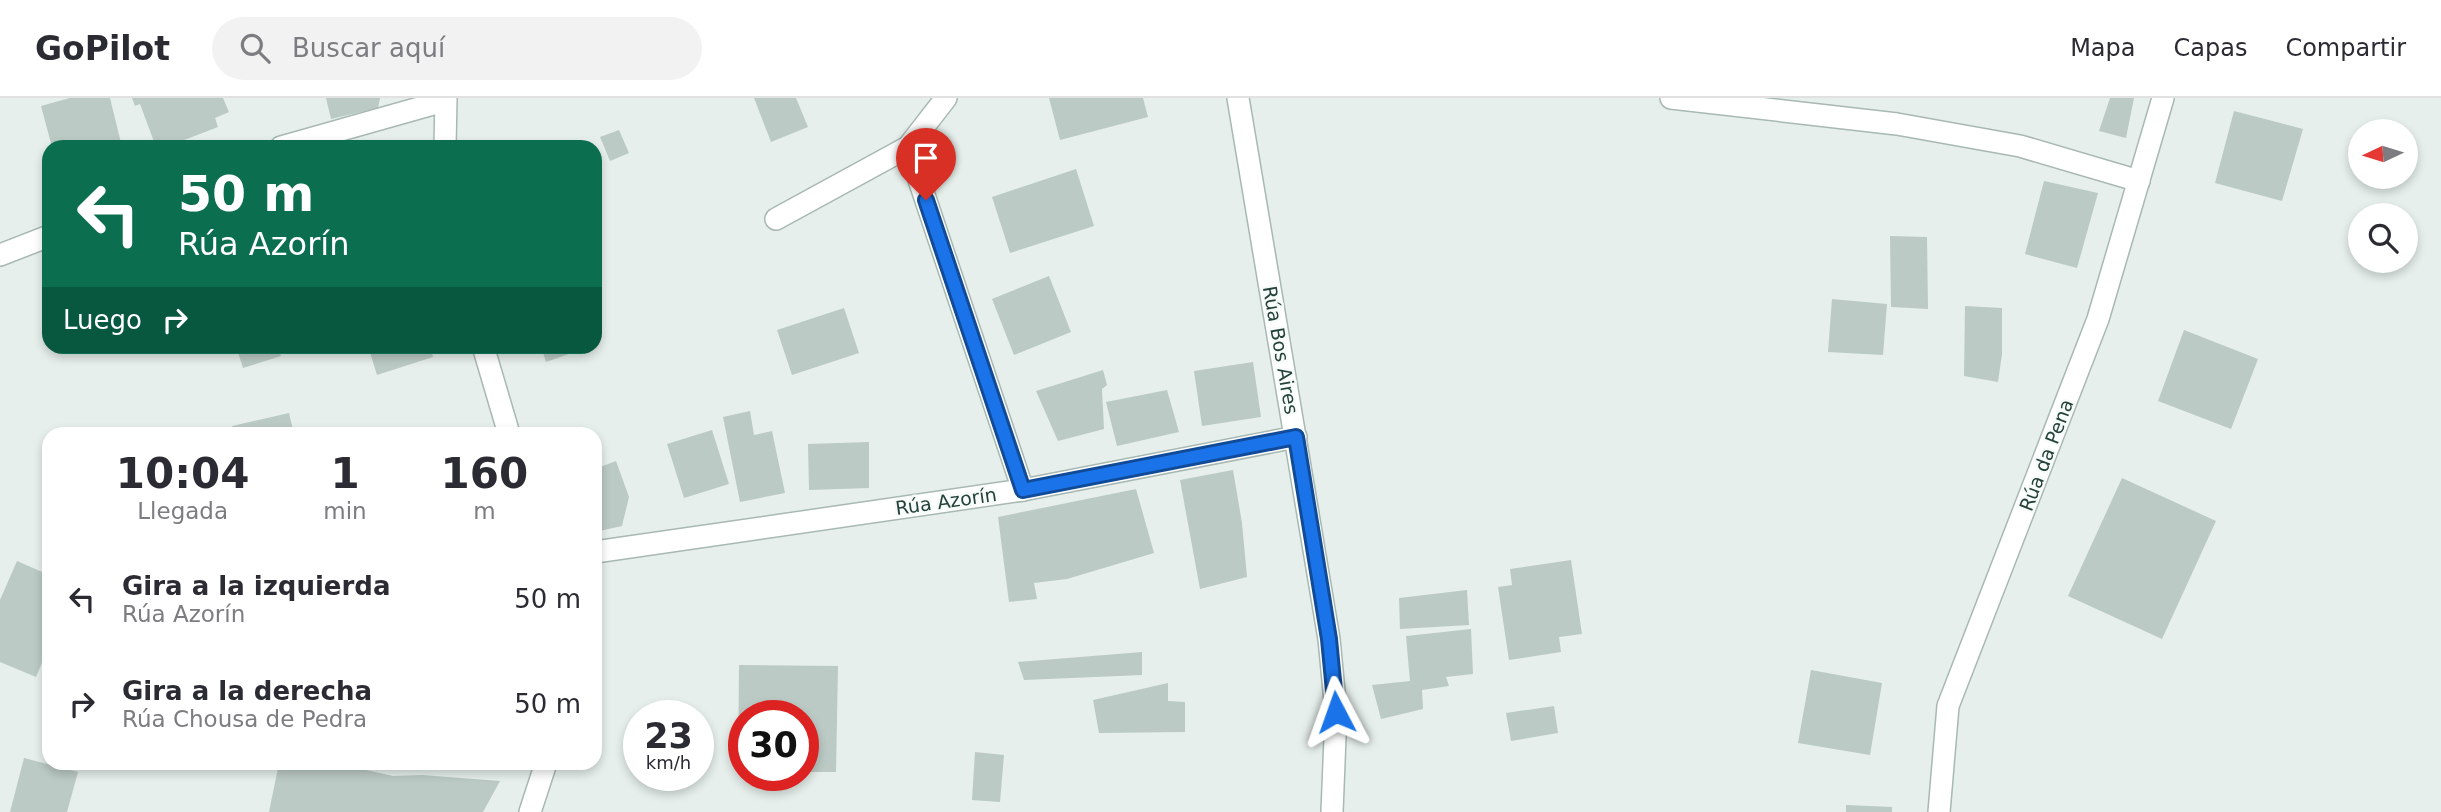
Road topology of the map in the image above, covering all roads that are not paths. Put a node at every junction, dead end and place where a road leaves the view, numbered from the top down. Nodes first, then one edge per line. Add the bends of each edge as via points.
1 (946, 98) edge
2 (1238, 98) edge
3 (1671, 98) edge
4 (2164, 98) edge
5 (445, 100) edge
6 (305, 140) edge
7 (445, 140) edge
8 (908, 148) junction
9 (2139, 181) junction
10 (776, 219) dead end
11 (42, 239) edge
12 (0, 254) edge
13 (485, 354) edge
14 (507, 427) edge
15 (1296, 437) junction
16 (1023, 490) junction
17 (602, 551) edge
18 (543, 770) edge
19 (530, 812) edge
20 (1332, 812) edge
21 (1939, 812) edge

1 - 8 street
2 - 15 street, Rúa Bos Aires
3 - 9 street via 1897,124 2020,146
4 - 9 street, Rúa da Pena
5 - 6 street
5 - 7 street
8 - 10 street
8 - 16 street
9 - 21 street, Rúa da Pena via 2098,319 1948,706
11 - 12 street
13 - 14 street
15 - 16 street, Rúa Azorín
15 - 20 street, Rúa Bos Aires via 1334,679 1337,748
16 - 17 street, Rúa Azorín
18 - 19 street

